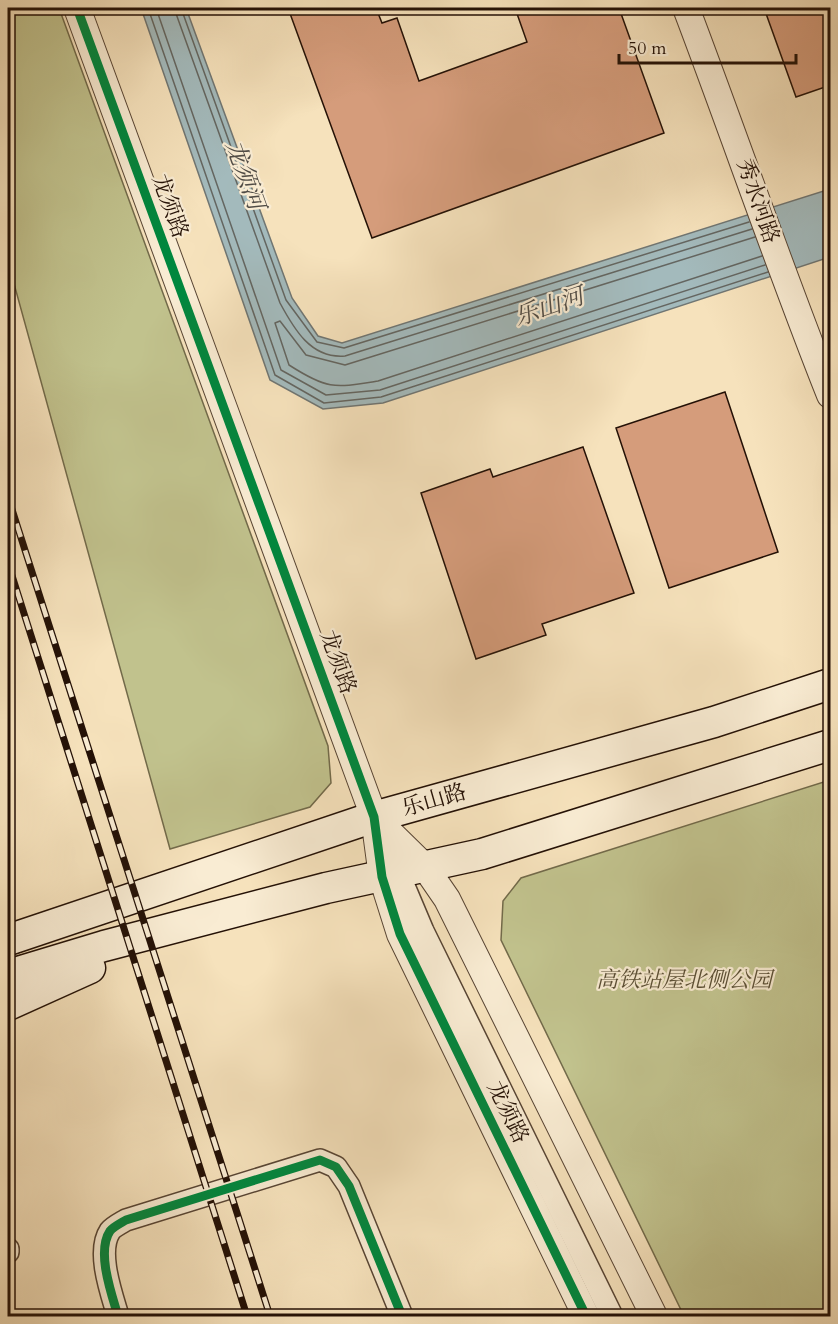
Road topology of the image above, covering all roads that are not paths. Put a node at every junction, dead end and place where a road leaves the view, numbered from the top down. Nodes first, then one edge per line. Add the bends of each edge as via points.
1 (77, 8) edge
2 (686, 8) edge
3 (831, 395) edge
4 (831, 684) edge
5 (831, 745) edge
6 (375, 817) junction
7 (402, 872) junction
8 (216, 917) junction
9 (8, 940) edge
10 (8, 975) edge
11 (8, 1005) edge
12 (118, 1317) edge
13 (402, 1317) edge
14 (586, 1317) edge
15 (612, 1317) edge
16 (654, 1317) edge

1 - 6 street, 龙须路
2 - 3 street, 秀水河路 via 789,293
4 - 6 main road, 乐山路 via 714,722
5 - 7 main road via 482,854
6 - 7 street, 龙须路
6 - 7 street, 龙须路
6 - 9 main road, 乐山路
7 - 8 main road
7 - 14 street, 龙须路 via 400,934
7 - 15 street via 423,931
7 - 16 street, 龙须路 via 447,899
8 - 10 main road
8 - 11 main road
12 - 13 street via 104,1247 110,1230 126,1220 320,1160 336,1167 349,1186

